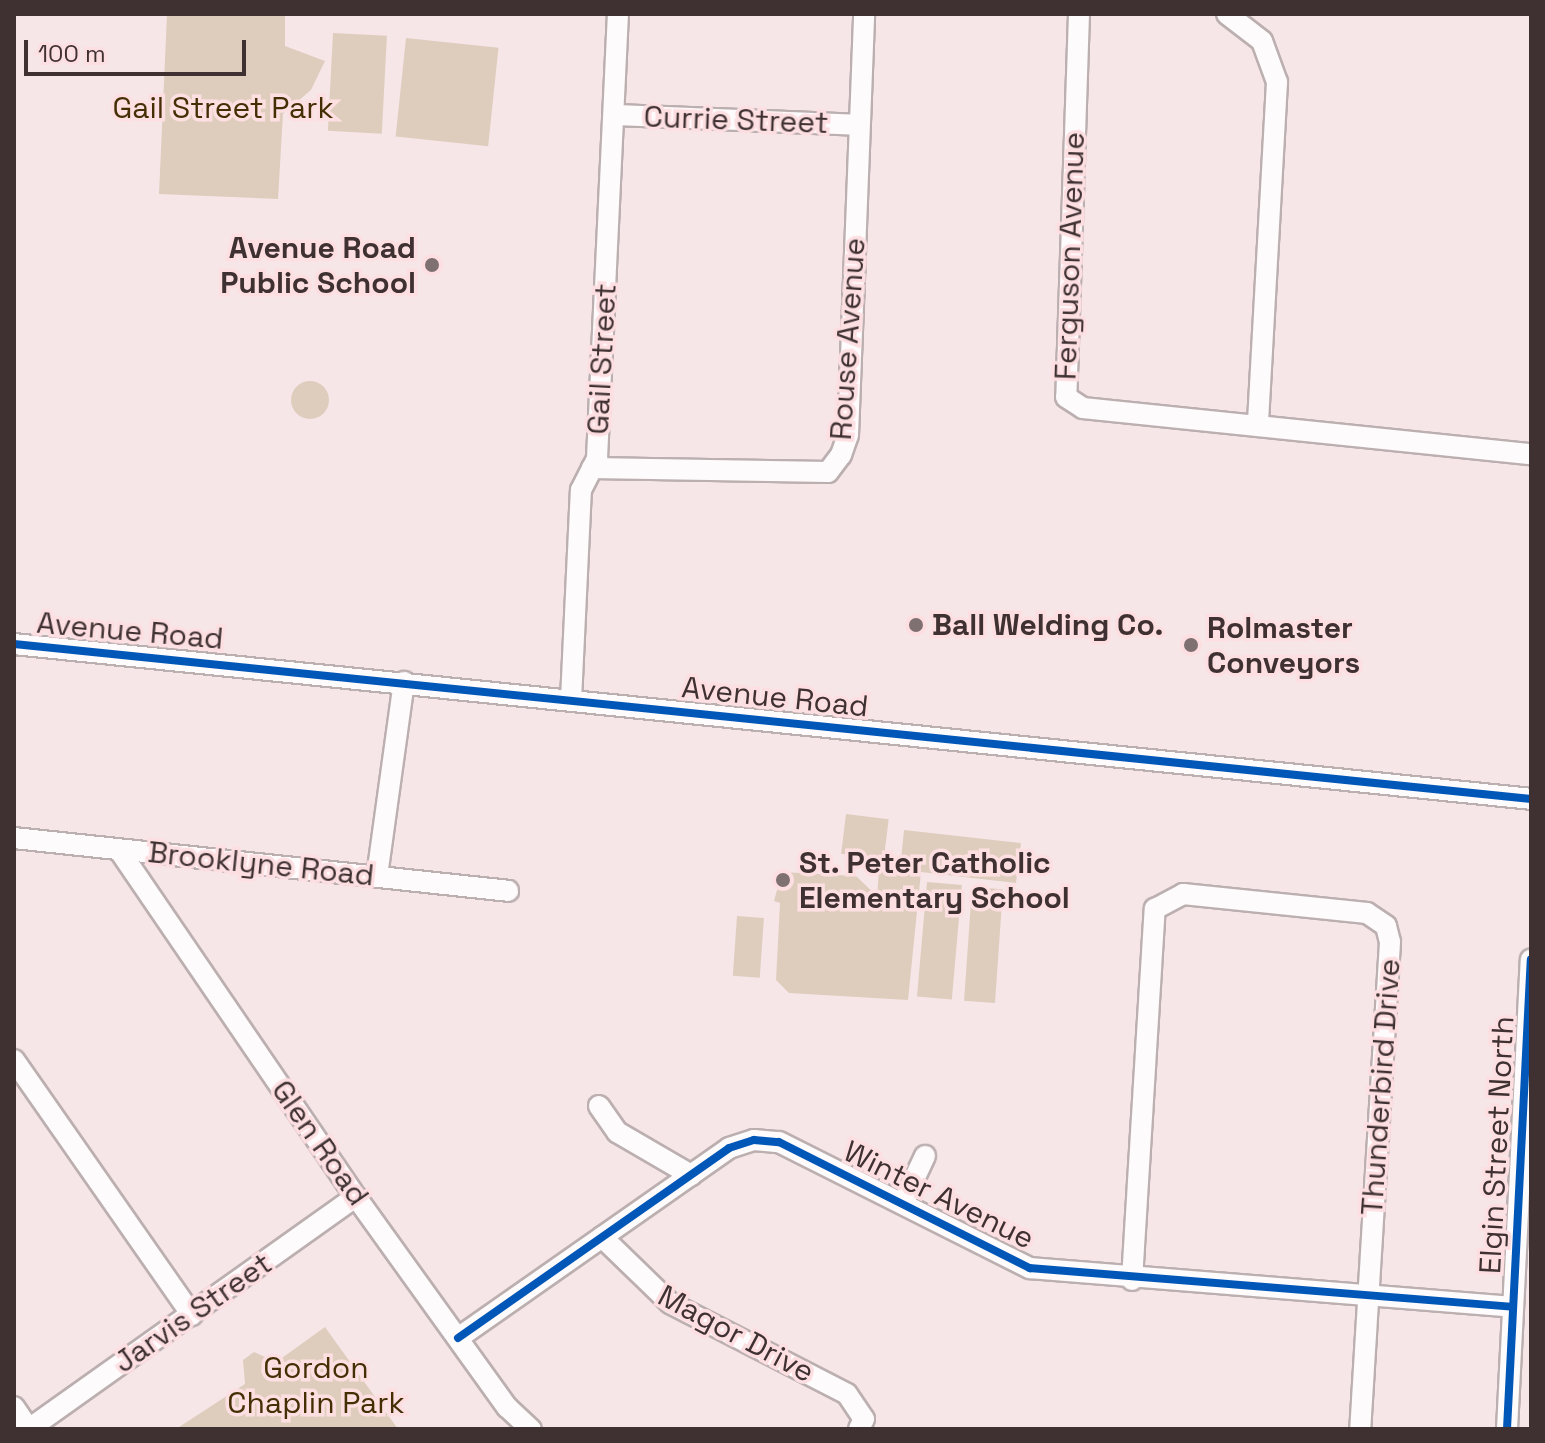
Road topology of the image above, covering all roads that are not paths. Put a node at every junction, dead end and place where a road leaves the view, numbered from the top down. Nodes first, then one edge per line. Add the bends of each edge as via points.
1 (618, 14) edge
2 (864, 14) edge
3 (1079, 14) edge
4 (1227, 14) edge
5 (614, 115) junction
6 (859, 125) junction
7 (1258, 423) junction
8 (1531, 454) edge
9 (592, 468) junction
10 (14, 644) edge
11 (404, 682) junction
12 (571, 700) junction
13 (1531, 799) edge
14 (14, 838) edge
15 (119, 850) junction
16 (377, 876) junction
17 (508, 891) dead end
18 (1531, 960) edge
19 (14, 1060) edge
20 (599, 1106) dead end
21 (925, 1156) dead end
22 (691, 1175) junction
23 (356, 1197) junction
24 (903, 1203) junction
25 (602, 1237) junction
26 (1132, 1280) junction
27 (1367, 1298) junction
28 (1512, 1307) junction
29 (192, 1315) junction
30 (458, 1338) junction
31 (14, 1407) edge
32 (29, 1429) edge
33 (531, 1429) edge
34 (859, 1429) edge
35 (1360, 1429) edge
36 (1507, 1429) edge

1 - 5 street, Gail Street
2 - 6 street, Rouse Avenue
3 - 7 street, Ferguson Avenue via 1066,397 1083,408
4 - 7 street via 1262,41 1277,82
5 - 6 street, Currie Street
5 - 9 street, Gail Street
6 - 9 street, Rouse Avenue via 848,435 828,472
7 - 8 street, Ferguson Avenue
9 - 12 street, Gail Street via 581,490
10 - 11 street, Avenue Road
11 - 12 street, Avenue Road
11 - 16 street
12 - 13 street, Avenue Road
14 - 15 street, Brooklyne Road
15 - 16 street, Brooklyne Road
15 - 23 street, Glen Road
16 - 17 street, Brooklyne Road
18 - 28 street, Elgin Street North
19 - 29 street
20 - 22 street via 617,1132
21 - 24 street
22 - 24 street, Winter Avenue via 729,1148 779,1142
22 - 25 street, Winter Avenue
23 - 29 street, Jarvis Street
23 - 30 street, Glen Road
24 - 26 street, Winter Avenue via 1030,1268
25 - 30 street, Winter Avenue
25 - 34 street, Magor Drive via 670,1303 847,1394 864,1419
26 - 27 street, Winter Avenue
26 - 27 street, Thunderbird Drive via 1153,923 1167,897 1183,894 1367,913 1386,926
27 - 28 street, Winter Avenue
27 - 35 street, Thunderbird Drive
28 - 36 street, Elgin Street North
29 - 32 street, Jarvis Street
30 - 33 street, Glen Road
31 - 32 street

